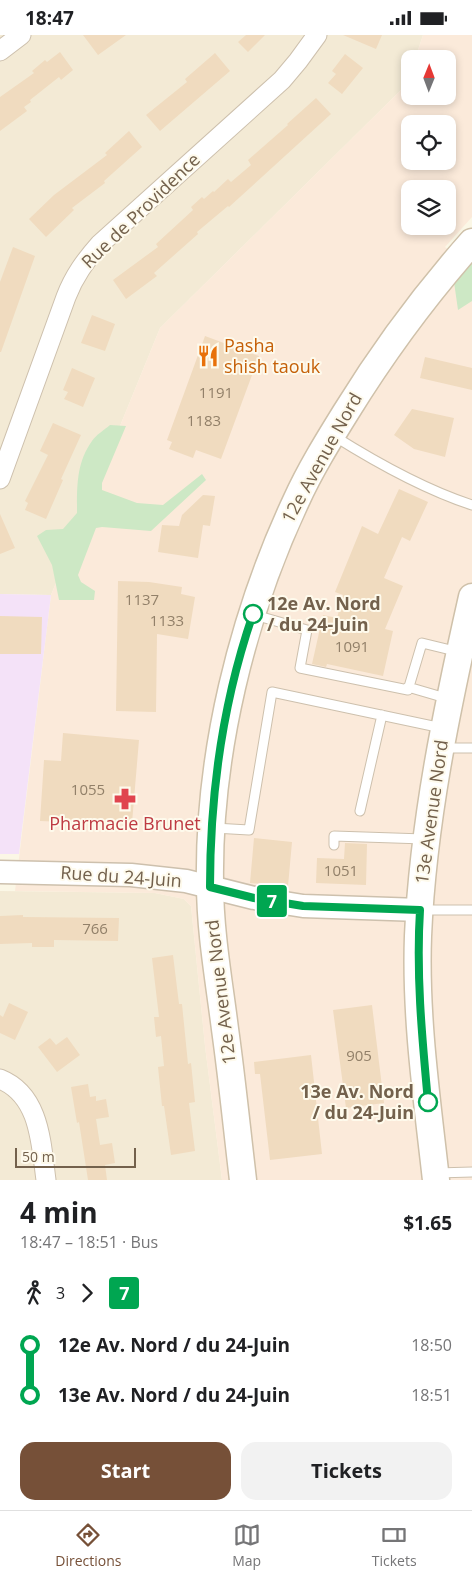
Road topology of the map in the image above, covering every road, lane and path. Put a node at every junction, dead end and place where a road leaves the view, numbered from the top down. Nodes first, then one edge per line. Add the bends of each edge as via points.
1 (20, 35) edge
2 (317, 35) edge
3 (0, 51) edge
4 (467, 249) edge
5 (332, 435) junction
6 (0, 479) edge
7 (472, 505) edge
8 (472, 597) edge
9 (253, 614) junction
10 (460, 652) junction
11 (408, 687) junction
12 (450, 699) junction
13 (382, 715) junction
14 (443, 738) junction
15 (472, 748) edge
16 (360, 811) dead end
17 (212, 828) junction
18 (426, 839) junction
19 (334, 845) dead end
20 (0, 872) edge
21 (210, 887) junction
22 (420, 910) junction
23 (472, 910) edge
24 (0, 1079) edge
25 (472, 1172) edge
26 (435, 1176) edge
27 (46, 1180) edge
28 (243, 1180) edge

1 - 3 street
2 - 6 street, Rue de Providence via 282,80 100,244 79,269
4 - 5 main road, 12e Avenue Nord via 380,358
5 - 7 lane via 435,491
5 - 9 main road, 12e Avenue Nord via 284,526
8 - 10 main road, 13e Avenue Nord
9 - 11 lane via 307,630 300,668 408,690
9 - 17 main road, 12e Avenue Nord via 225,724
10 - 11 lane via 422,643
10 - 12 main road, 13e Avenue Nord
11 - 12 lane
12 - 14 main road, 13e Avenue Nord
13 - 14 lane
13 - 16 lane
13 - 17 lane via 272,692 249,829
14 - 15 lane
14 - 18 main road, 13e Avenue Nord
17 - 21 main road, 12e Avenue Nord
18 - 19 lane via 334,836
18 - 22 main road, 13e Avenue Nord
20 - 21 street, Rue du 24-Juin via 132,875
21 - 22 street, Rue du 24-Juin via 303,906
21 - 28 main road, 12e Avenue Nord
22 - 23 lane
22 - 26 main road, 13e Avenue Nord via 418,971 421,1031
24 - 27 street via 23,1095 31,1108 39,1129
25 - 26 lane

